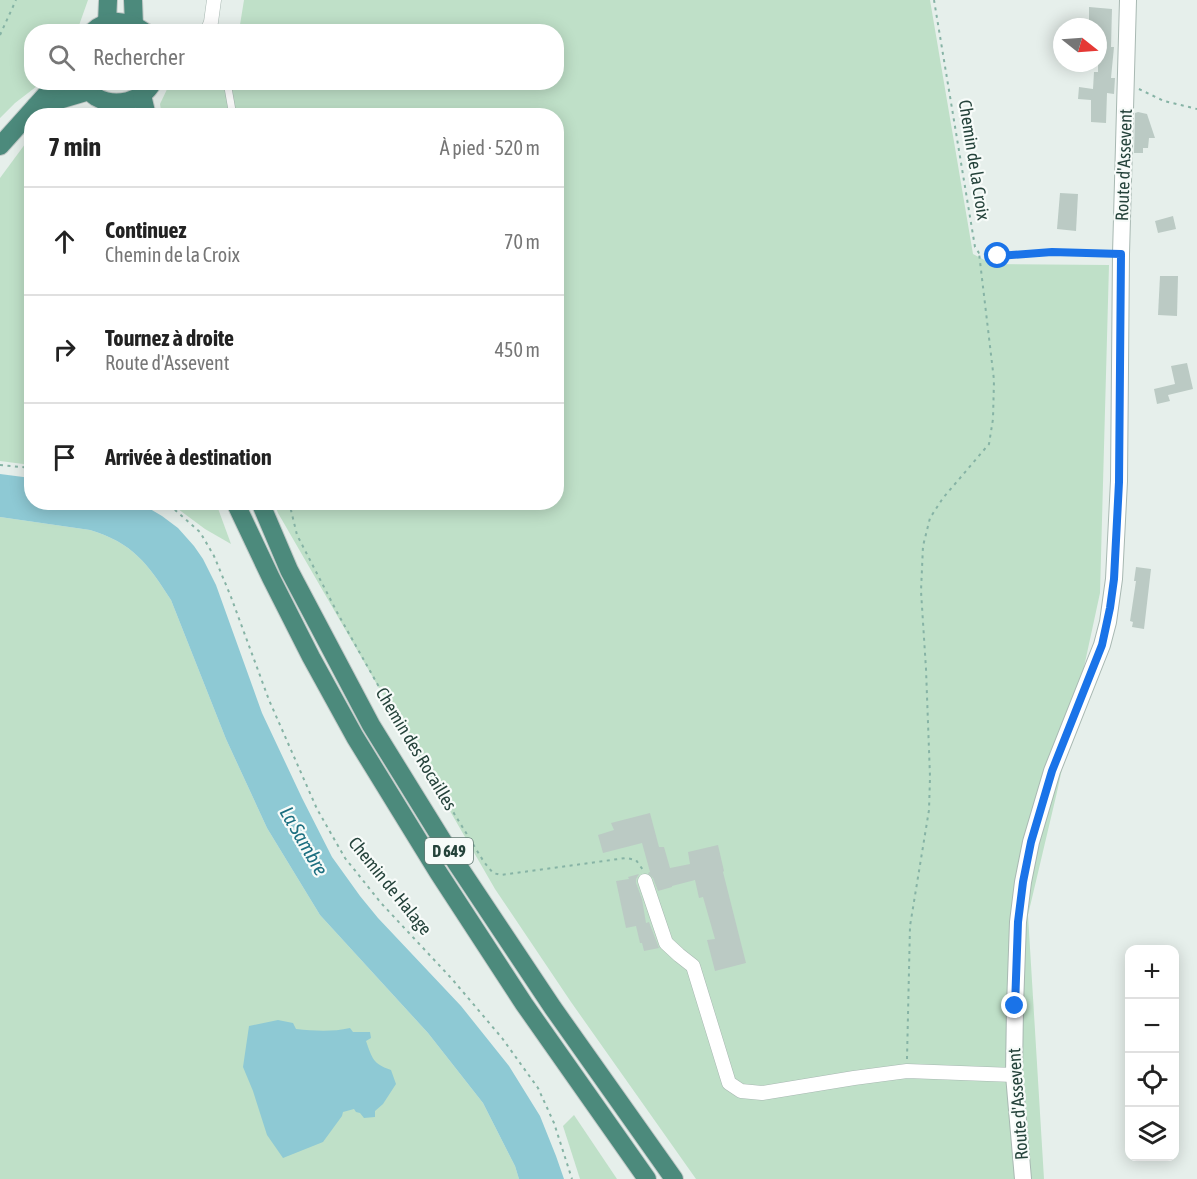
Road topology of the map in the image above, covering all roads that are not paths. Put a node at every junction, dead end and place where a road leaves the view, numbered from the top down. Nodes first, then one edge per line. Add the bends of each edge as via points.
1 (108, 0) edge
2 (134, 0) edge
3 (214, 0) edge
4 (1128, 0) edge
5 (101, 24) edge
6 (115, 24) edge
7 (130, 24) edge
8 (138, 24) edge
9 (210, 24) edge
10 (50, 90) edge
11 (78, 90) edge
12 (89, 90) edge
13 (146, 90) edge
14 (147, 90) edge
15 (228, 90) edge
16 (33, 108) joint
17 (116, 108) edge
18 (120, 108) edge
19 (147, 108) edge
20 (232, 108) edge
21 (24, 118) edge
22 (0, 146) edge
23 (238, 510) edge
24 (263, 510) edge
25 (645, 881) road end
26 (1014, 1076) junction
27 (647, 1179) edge
28 (674, 1179) edge
29 (1023, 1179) edge

1 - 5 highway
2 - 8 highway
3 - 9 street
4 - 26 street, Route d'Assevent via 1114,579 1102,645 1052,771 1031,842 1018,922
6 - 7 highway
10 - 16 highway
11 - 16 highway
12 - 17 highway
13 - 18 highway
14 - 19 highway
15 - 20 lane
21 - 22 highway
23 - 27 highway, D 649 via 355,737 524,1005
24 - 28 highway, D 649 via 289,570 378,735 457,864
25 - 26 street via 666,943 693,966 729,1083 741,1091 762,1093 907,1071
26 - 29 street, Route d'Assevent

